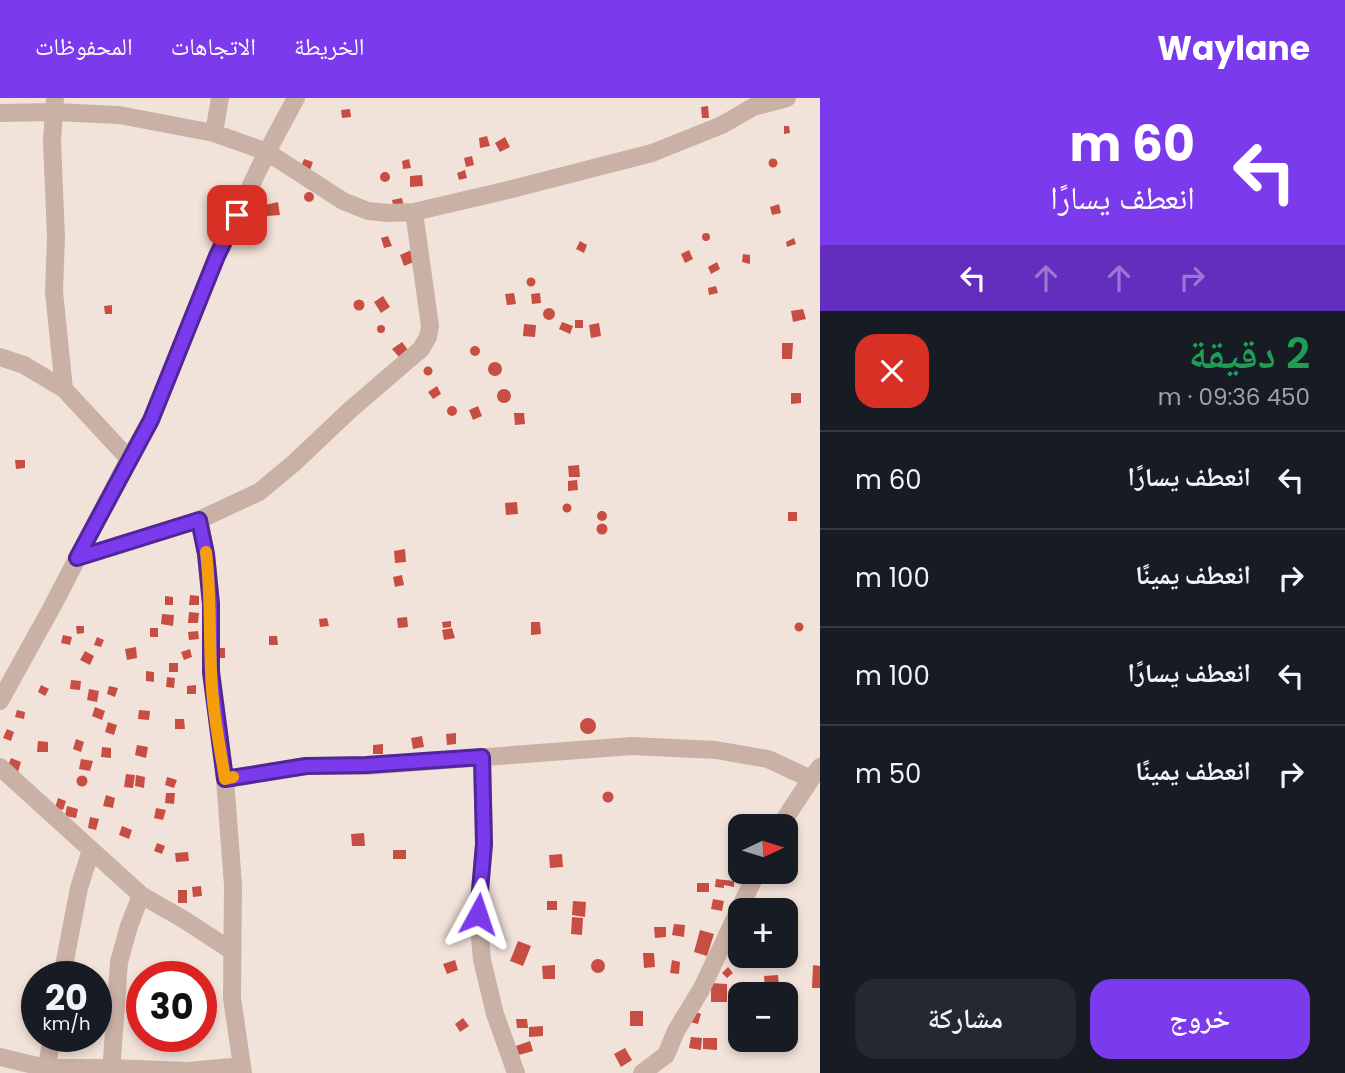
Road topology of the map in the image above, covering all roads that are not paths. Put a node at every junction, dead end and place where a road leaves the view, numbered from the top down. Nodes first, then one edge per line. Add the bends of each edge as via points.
1 (220, 98) edge
2 (296, 98) edge
3 (787, 98) edge
4 (54, 105) edge
5 (0, 113) edge
6 (214, 133) junction
7 (267, 152) junction
8 (414, 212) junction
9 (0, 357) edge
10 (64, 389) junction
11 (129, 459) junction
12 (199, 520) junction
13 (77, 558) junction
14 (0, 701) edge
15 (482, 757) junction
16 (0, 767) edge
17 (815, 773) edge
18 (225, 779) junction
19 (788, 814) edge
20 (91, 850) junction
21 (751, 884) edge
22 (141, 895) junction
23 (232, 951) junction
24 (65, 961) edge
25 (49, 1052) edge
26 (0, 1056) edge
27 (243, 1069) edge
28 (46, 1070) edge
29 (112, 1070) edge
30 (648, 1071) edge
31 (516, 1073) edge

1 - 6 street
2 - 7 street
3 - 8 street via 753,107 722,125 652,153
4 - 5 street
4 - 6 street
4 - 10 street via 54,292
6 - 7 street
7 - 8 street via 368,211
7 - 11 street via 217,256 151,420
8 - 12 street via 430,326 421,349 259,492
9 - 10 street via 24,365
10 - 11 street
11 - 13 street
12 - 13 street
12 - 18 street via 206,554 211,672
13 - 14 street
15 - 17 street via 632,746 716,750
15 - 18 street via 306,766
15 - 31 street via 484,844 478,914 482,960
16 - 20 street
17 - 19 street
18 - 23 street via 233,885
20 - 22 street
20 - 24 street
21 - 30 street via 666,1055
22 - 23 street
22 - 29 street via 119,962
23 - 27 street via 232,998
25 - 28 street
26 - 28 street
27 - 29 street
28 - 29 street

